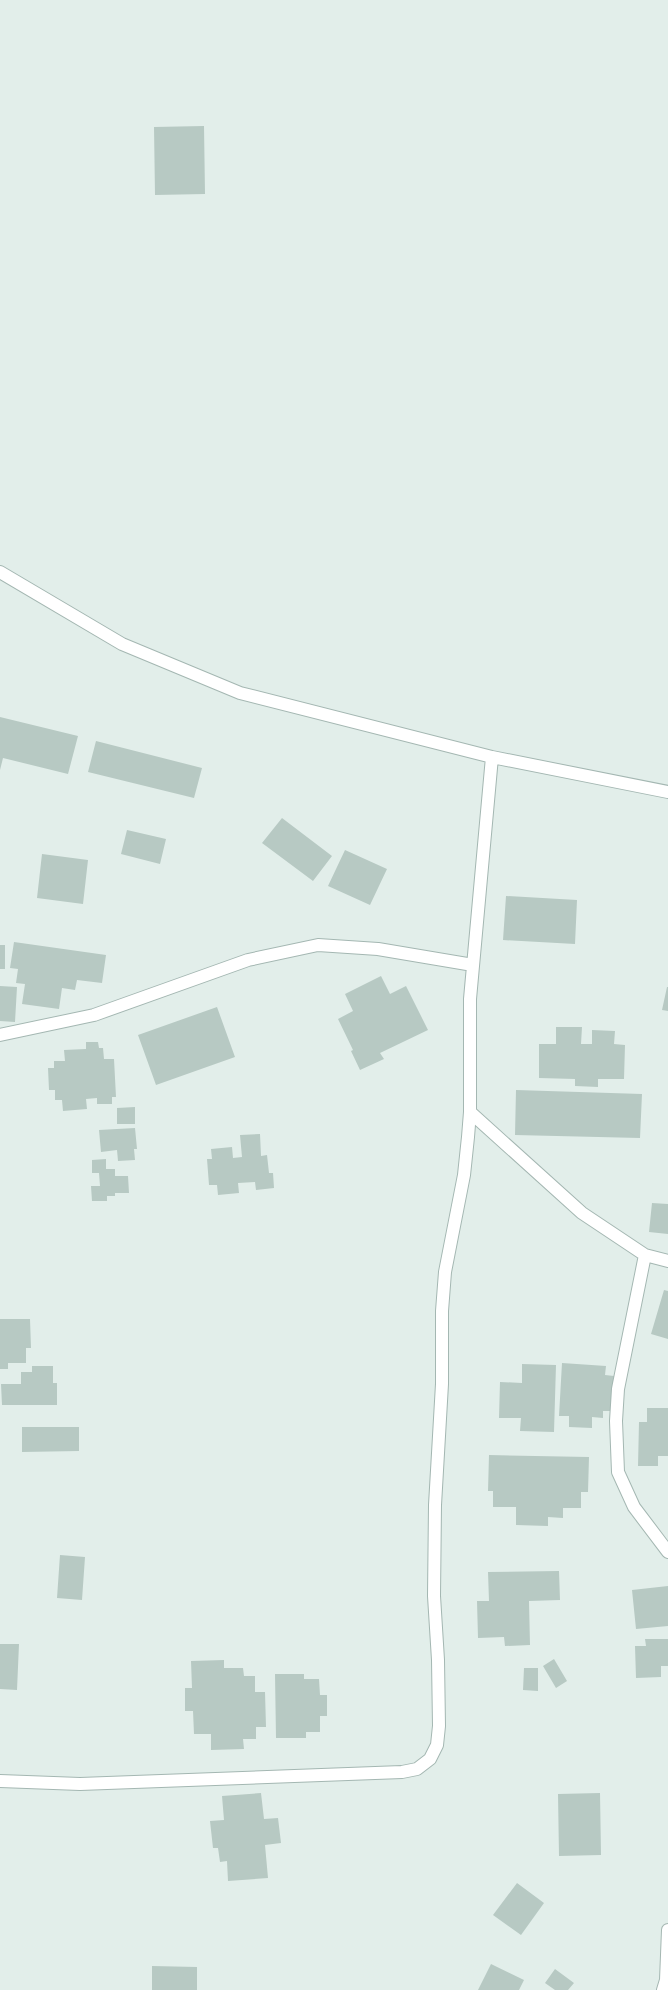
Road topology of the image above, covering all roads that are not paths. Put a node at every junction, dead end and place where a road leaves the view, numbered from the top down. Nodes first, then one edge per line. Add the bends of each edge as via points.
1 (0, 572) edge
2 (492, 757) junction
3 (668, 792) edge
4 (473, 965) junction
5 (0, 1035) edge
6 (470, 1112) junction
7 (646, 1255) junction
8 (668, 1261) edge
9 (668, 1552) edge
10 (0, 1781) edge
11 (668, 1930) edge
12 (663, 1990) edge

1 - 2 street via 122,644 240,693
2 - 3 street
2 - 4 street
4 - 5 street via 378,949 318,945 248,960 94,1015
4 - 6 street via 470,999
6 - 7 street via 582,1213
6 - 10 street via 464,1175 445,1272 442,1311 442,1384 435,1505 434,1588 439,1726 437,1745 430,1760 417,1769 402,1772 80,1784
7 - 8 street
7 - 9 street via 618,1389 618,1472 634,1506
11 - 12 street via 666,1980

